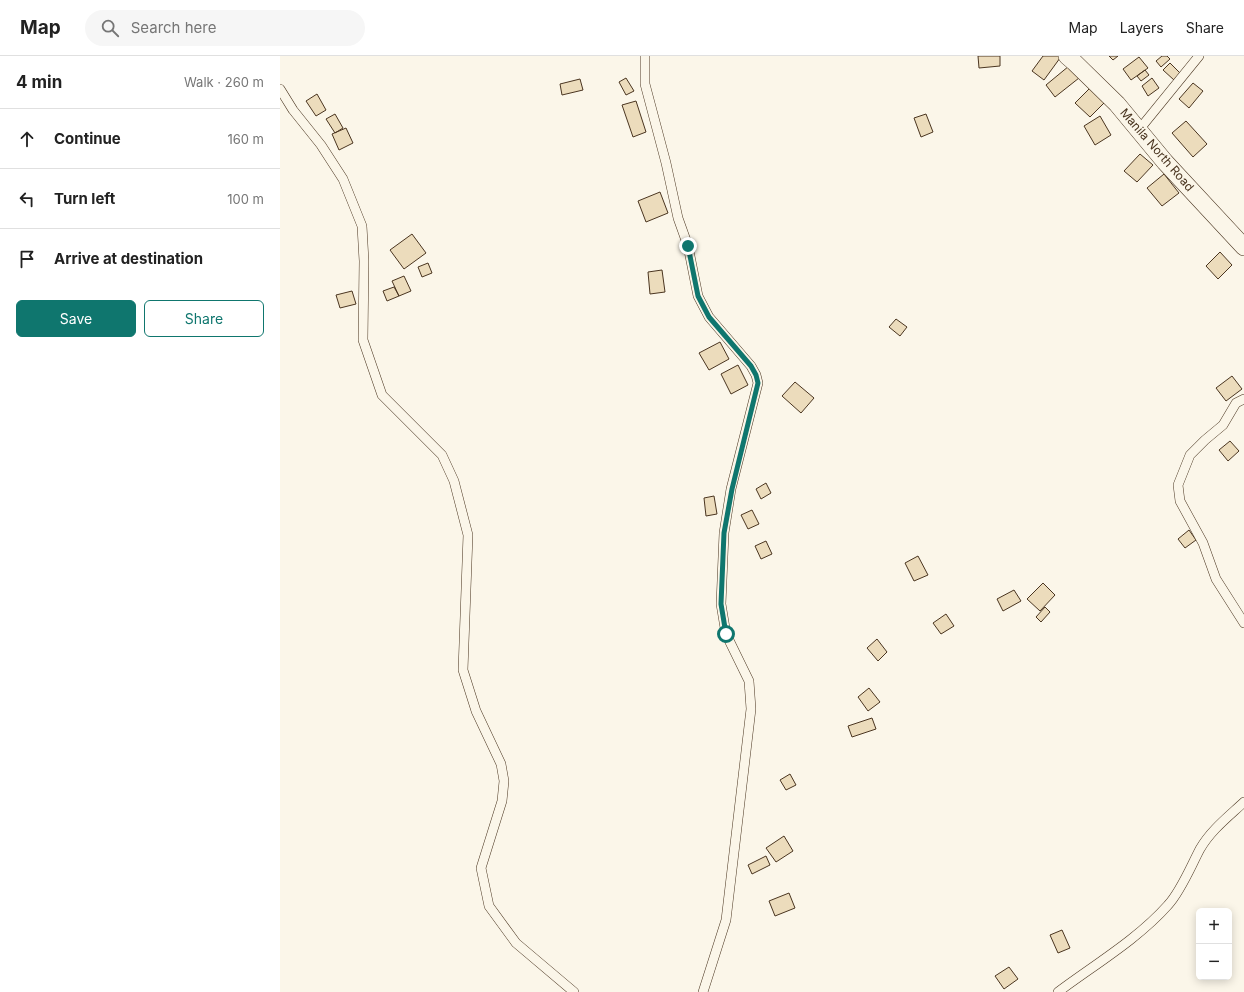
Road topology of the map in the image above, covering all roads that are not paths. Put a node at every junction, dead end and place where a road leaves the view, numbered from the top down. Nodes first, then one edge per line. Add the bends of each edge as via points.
1 (645, 56) edge
2 (1067, 56) edge
3 (1199, 56) edge
4 (280, 88) edge
5 (1138, 131) junction
6 (1244, 247) edge
7 (1244, 399) edge
8 (1244, 623) edge
9 (1244, 802) edge
10 (574, 992) edge
11 (703, 992) edge
12 (1058, 992) edge

1 - 11 street via 646,84 678,218 688,246 698,296 709,317 751,366 758,383 724,533 721,604 726,634 749,681 751,709 726,920
2 - 5 highway, Manila North Road via 1117,104
3 - 5 street
4 - 10 street via 343,179 362,226 364,340 382,395 442,455 454,481 468,535 463,670 476,711 501,764 504,781 502,801 481,868 489,906 516,943
5 - 6 highway, Manila North Road
7 - 8 street via 1236,403 1223,425 1190,455 1178,485 1180,501 1203,544 1216,579
9 - 12 street via 1213,831 1170,904 1145,929

